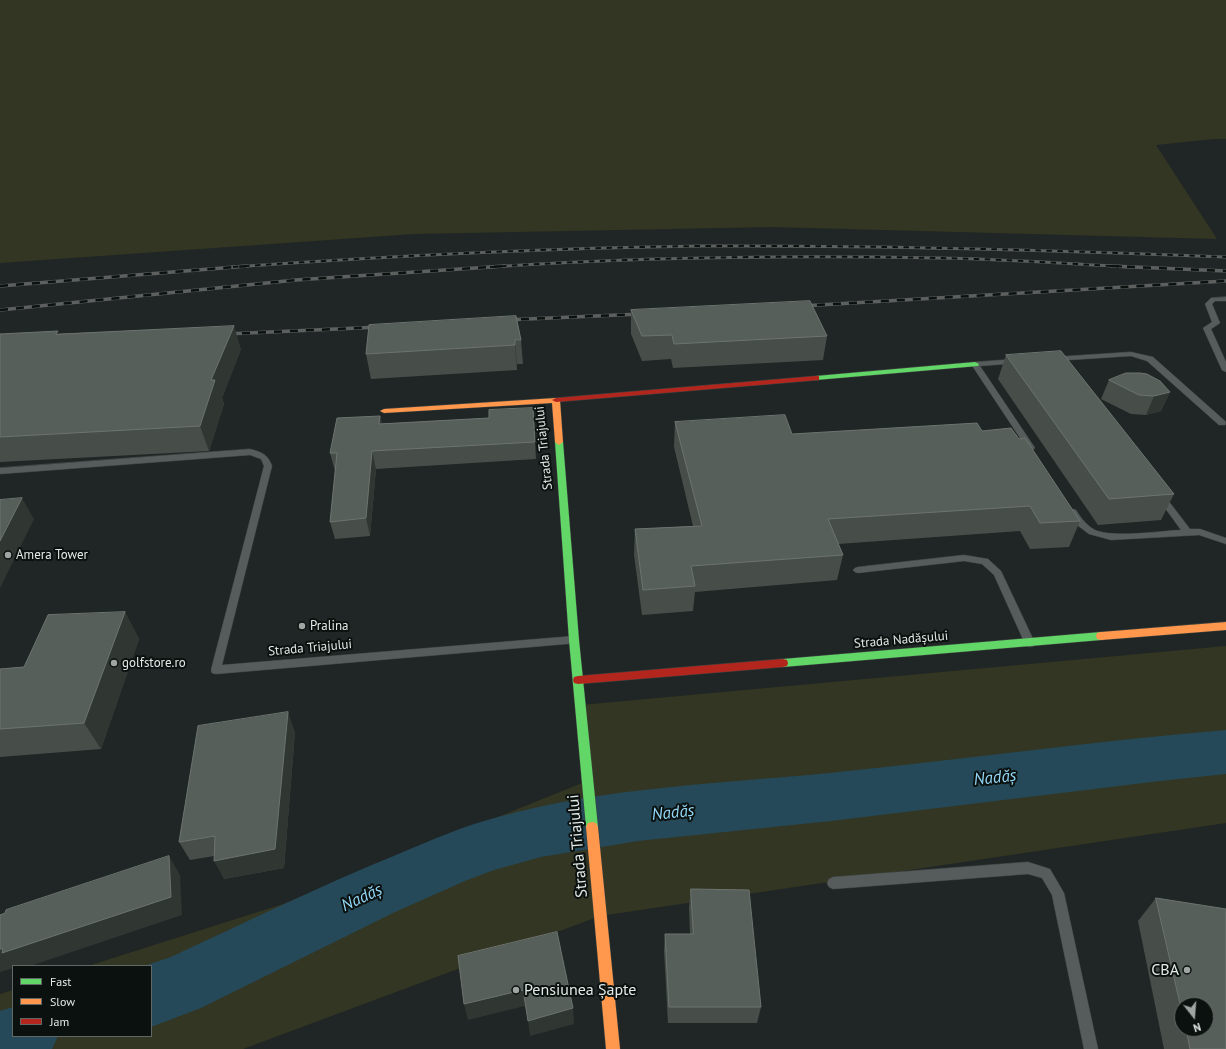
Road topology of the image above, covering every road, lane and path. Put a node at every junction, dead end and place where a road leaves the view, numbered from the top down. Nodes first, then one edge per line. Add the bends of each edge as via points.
1 (1226, 299) edge
2 (1042, 359) edge
3 (1027, 360) edge
4 (975, 364) junction
5 (1226, 370) edge
6 (556, 400) junction
7 (384, 411) dead end
8 (1222, 423) dead end
9 (1036, 457) edge
10 (0, 471) edge
11 (1155, 489) edge
12 (1067, 503) edge
13 (1187, 532) junction
14 (1226, 540) edge
15 (858, 570) dead end
16 (1226, 626) edge
17 (574, 640) junction
18 (1030, 643) junction
19 (578, 680) junction
20 (834, 883) dead end
21 (613, 1049) edge
22 (1091, 1049) edge

1 - 5 lane via 1213,299 1208,304 1216,323 1207,328
2 - 8 lane via 1059,362 1132,354 1150,359
3 - 4 lane
4 - 6 street
4 - 9 lane
6 - 7 street, Strada Triajului
6 - 17 street, Strada Triajului
10 - 17 lane, Strada Triajului via 250,452 263,455 268,466 216,670
11 - 13 lane
12 - 13 lane via 1080,523 1092,532 1111,537
13 - 14 lane via 1200,532
15 - 18 lane via 964,558 985,561 998,573
16 - 18 street, Strada Nadășului
17 - 19 street, Strada Triajului
18 - 19 street, Strada Nadășului
19 - 21 street, Strada Triajului
20 - 22 lane via 1028,868 1046,872 1058,893

